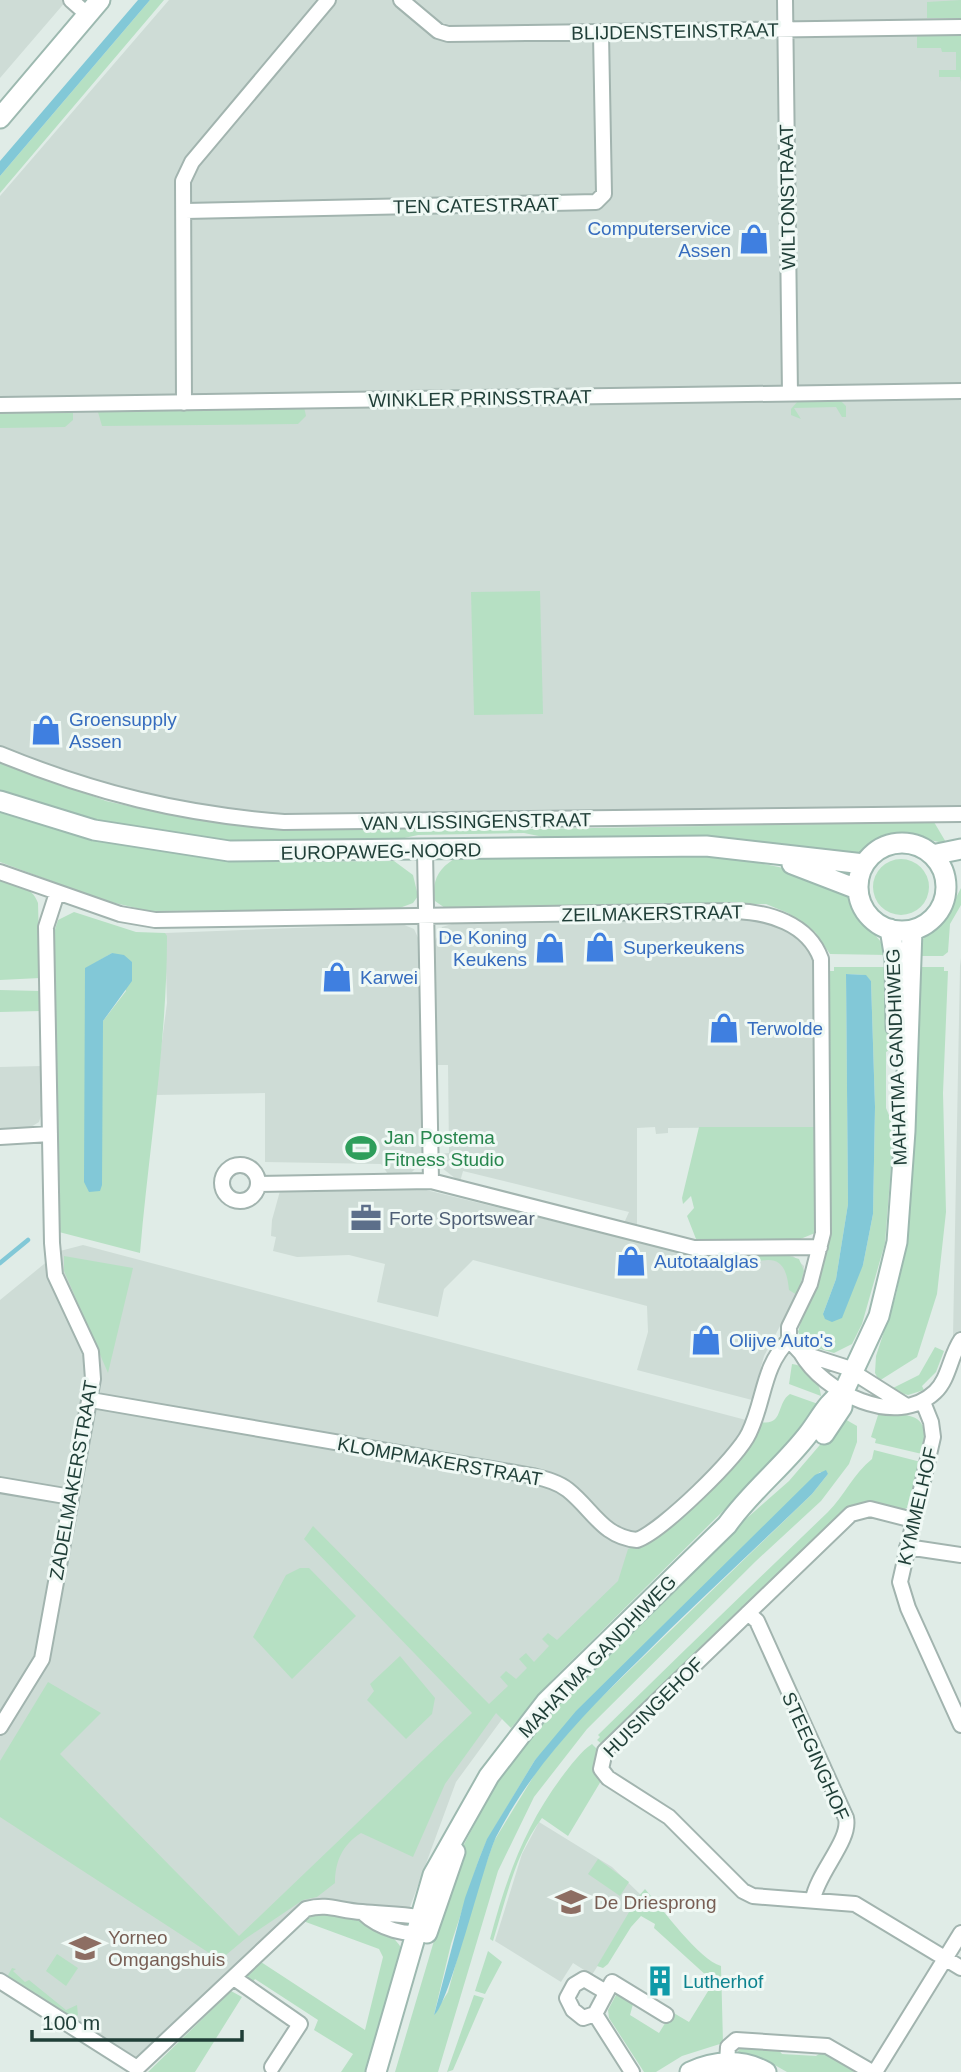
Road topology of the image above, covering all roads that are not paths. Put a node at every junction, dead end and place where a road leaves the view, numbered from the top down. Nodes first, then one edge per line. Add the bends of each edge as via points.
1 (71, 0) edge
2 (328, 0) edge
3 (401, 0) edge
4 (785, 0) edge
5 (94, 7) edge
6 (961, 27) edge
7 (785, 28) junction
8 (601, 34) junction
9 (0, 118) edge
10 (185, 211) junction
11 (961, 391) edge
12 (790, 394) junction
13 (184, 402) junction
14 (0, 405) edge
15 (0, 754) edge
16 (0, 801) edge
17 (961, 814) edge
18 (961, 849) edge
19 (425, 851) junction
20 (768, 855) junction
21 (932, 855) junction
22 (864, 864) junction
23 (0, 872) edge
24 (953, 879) edge
25 (858, 889) junction
26 (57, 893) junction
27 (427, 916) junction
28 (890, 929) junction
29 (912, 930) junction
30 (50, 1135) junction
31 (0, 1137) edge
32 (431, 1181) junction
33 (258, 1184) dead end
34 (901, 1185) junction
35 (820, 1247) junction
36 (789, 1340) junction
37 (961, 1340) edge
38 (801, 1353) junction
39 (854, 1372) junction
40 (844, 1391) junction
41 (91, 1400) junction
42 (923, 1402) junction
43 (905, 1405) junction
44 (0, 1485) edge
45 (71, 1497) junction
46 (913, 1520) junction
47 (906, 1547) junction
48 (961, 1555) edge
49 (748, 1613) junction
50 (961, 1726) edge
51 (0, 1727) edge
52 (813, 1899) junction
53 (420, 1928) junction
54 (961, 1933) edge
55 (946, 1958) junction
56 (961, 1968) edge
57 (234, 1978) junction
58 (0, 1981) edge
59 (606, 1992) junction
60 (594, 2014) junction
61 (666, 2015) dead end
62 (727, 2063) junction
63 (272, 2067) dead end
64 (137, 2070) edge
65 (376, 2072) edge
66 (390, 2072) edge
67 (632, 2072) edge
68 (690, 2072) edge
69 (766, 2072) edge
70 (874, 2072) edge

1 - 5 street
2 - 10 street via 192,162 183,181
3 - 8 street, BLIJDENSTEINSTRAAT via 448,34
4 - 7 street, WILTONSTRAAT
5 - 9 street
6 - 7 street, BLIJDENSTEINSTRAAT
7 - 8 street, BLIJDENSTEINSTRAAT
7 - 12 street, WILTONSTRAAT
8 - 10 street, TEN CATESTRAAT via 604,194 596,202
10 - 13 street
11 - 12 street, WINKLER PRINSSTRAAT
12 - 13 street, WINKLER PRINSSTRAAT
13 - 14 street, WINKLER PRINSSTRAAT
15 - 17 street, VAN VLISSINGENSTRAAT via 112,795 184,811 284,822
16 - 19 street, EUROPAWEG-NOORD via 94,830 229,851
18 - 21 street
19 - 20 street, EUROPAWEG-NOORD via 706,846
19 - 27 street
20 - 22 street, EUROPAWEG-NOORD
20 - 25 street, EUROPAWEG-NOORD
21 - 22 street via 896,843
21 - 24 street
22 - 25 street
23 - 26 street, ZEILMAKERSTRAAT
24 - 29 street via 937,913
25 - 28 street via 867,914
26 - 27 street, ZEILMAKERSTRAAT via 120,914 155,920
26 - 30 street, ZADELMAKERSTRAAT via 46,927
27 - 32 street
27 - 35 street, ZEILMAKERSTRAAT via 752,911 772,915 811,939 821,970 824,1218
28 - 29 street
28 - 34 street, MAHATMA GANDHIWEG via 895,959
29 - 34 street, MAHATMA GANDHIWEG
30 - 31 street
30 - 41 street, ZADELMAKERSTRAAT via 53,1264 91,1352
32 - 33 street
32 - 35 street via 694,1248
34 - 39 street, MAHATMA GANDHIWEG via 889,1284
35 - 36 street, ZEILMAKERSTRAAT via 810,1284 791,1320
36 - 38 street
36 - 41 street, KLOMPMAKERSTRAAT via 771,1364 753,1425 739,1450 659,1528 638,1540 612,1535 569,1490 533,1476
37 - 42 street via 941,1385
38 - 39 street
38 - 40 street via 808,1365
39 - 40 street, MAHATMA GANDHIWEG
39 - 43 street
40 - 43 street via 884,1407
40 - 53 street, MAHATMA GANDHIWEG via 830,1401 809,1433 727,1525 546,1702 499,1761 433,1875
41 - 45 street, ZADELMAKERSTRAAT
42 - 43 street
42 - 46 street, KYMMELHOF via 933,1437
44 - 45 street
45 - 51 street, ZADELMAKERSTRAAT via 42,1659
46 - 47 street, KYMMELHOF
46 - 49 street, HUISINGEHOF via 870,1508 856,1510
47 - 48 street
47 - 50 street, KYMMELHOF via 902,1595
49 - 52 street, STEEGINGHOF via 757,1622 846,1818 846,1835 817,1881
49 - 52 street, HUISINGEHOF via 605,1751 601,1769 669,1817 743,1891 753,1896
52 - 55 street, HUISINGEHOF via 855,1903
53 - 57 street via 377,1911 363,1913 323,1905 306,1909
53 - 65 street, MAHATMA GANDHIWEG
53 - 66 street, MAHATMA GANDHIWEG
54 - 55 street
55 - 56 street, HUISINGEHOF
55 - 70 street
57 - 63 street via 300,2025
57 - 64 street
58 - 64 street
59 - 60 street
59 - 60 street via 584,1979 570,1992 567,1998 573,2010 583,2018
59 - 61 street via 612,1982
60 - 67 street
62 - 68 street
62 - 69 street
62 - 70 street via 731,2043 748,2041 827,2046

